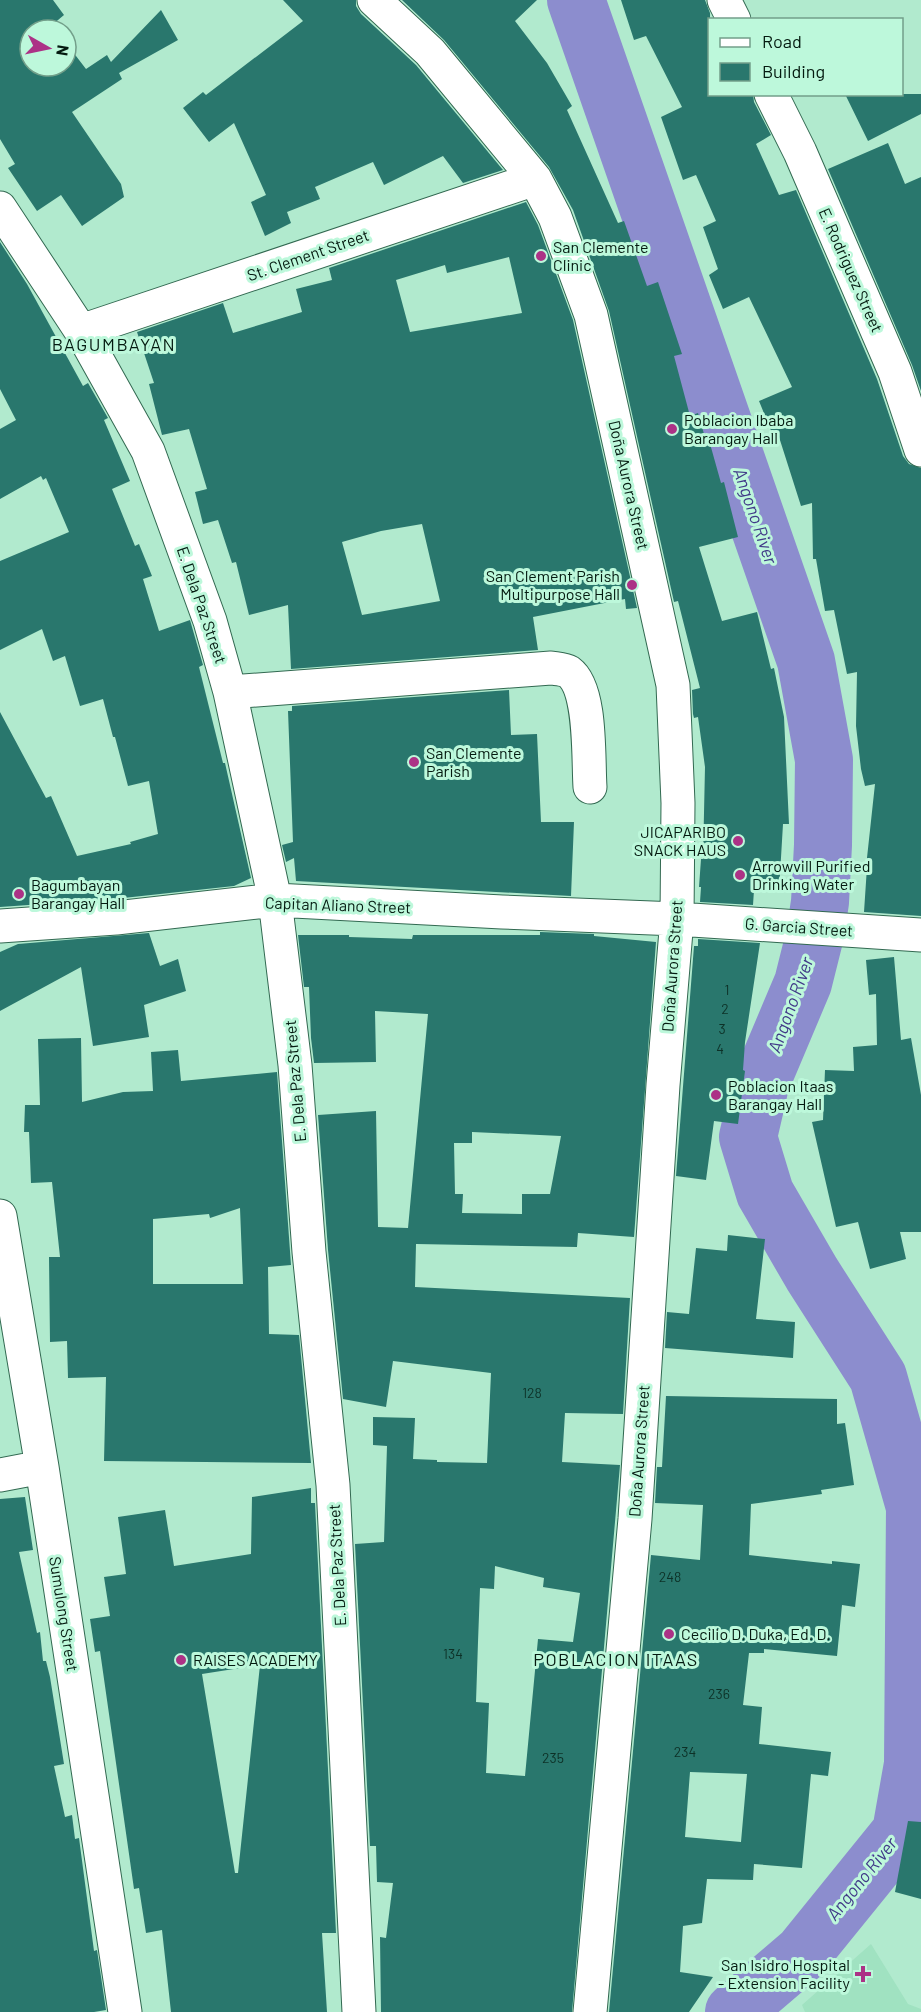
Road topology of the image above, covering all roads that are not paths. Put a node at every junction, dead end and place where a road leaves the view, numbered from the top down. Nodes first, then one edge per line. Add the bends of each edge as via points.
1 (374, 0) edge
2 (724, 0) edge
3 (733, 18) edge
4 (772, 96) edge
5 (535, 179) junction
6 (0, 208) edge
7 (81, 331) junction
8 (921, 450) edge
9 (230, 692) junction
10 (590, 787) dead end
11 (276, 900) junction
12 (677, 919) junction
13 (0, 926) edge
14 (921, 935) edge
15 (0, 1216) edge
16 (42, 1467) junction
17 (0, 1474) edge
18 (125, 2012) edge
19 (359, 2012) edge
20 (590, 2012) edge

1 - 5 street, Doña Aurora Street via 430,52
2 - 3 street
4 - 8 street, E. Rodriguez Street via 895,372
5 - 7 street, St. Clement Street
5 - 12 street, Doña Aurora Street via 555,217 591,315 673,685
6 - 7 street, E. Dela Paz Street
7 - 9 street, E. Dela Paz Street via 148,451 210,621
9 - 10 street via 551,668 567,670 577,681 585,706
9 - 11 street, E. Dela Paz Street
11 - 12 street, Capitan Aliano Street
11 - 13 street, Capitan Aliano Street
11 - 19 street, E. Dela Paz Street via 333,1485
12 - 14 street, G. Garcia Street
12 - 20 street, Doña Aurora Street via 635,1519
15 - 16 street, Sumulong Street
16 - 17 street
16 - 18 street, Sumulong Street

